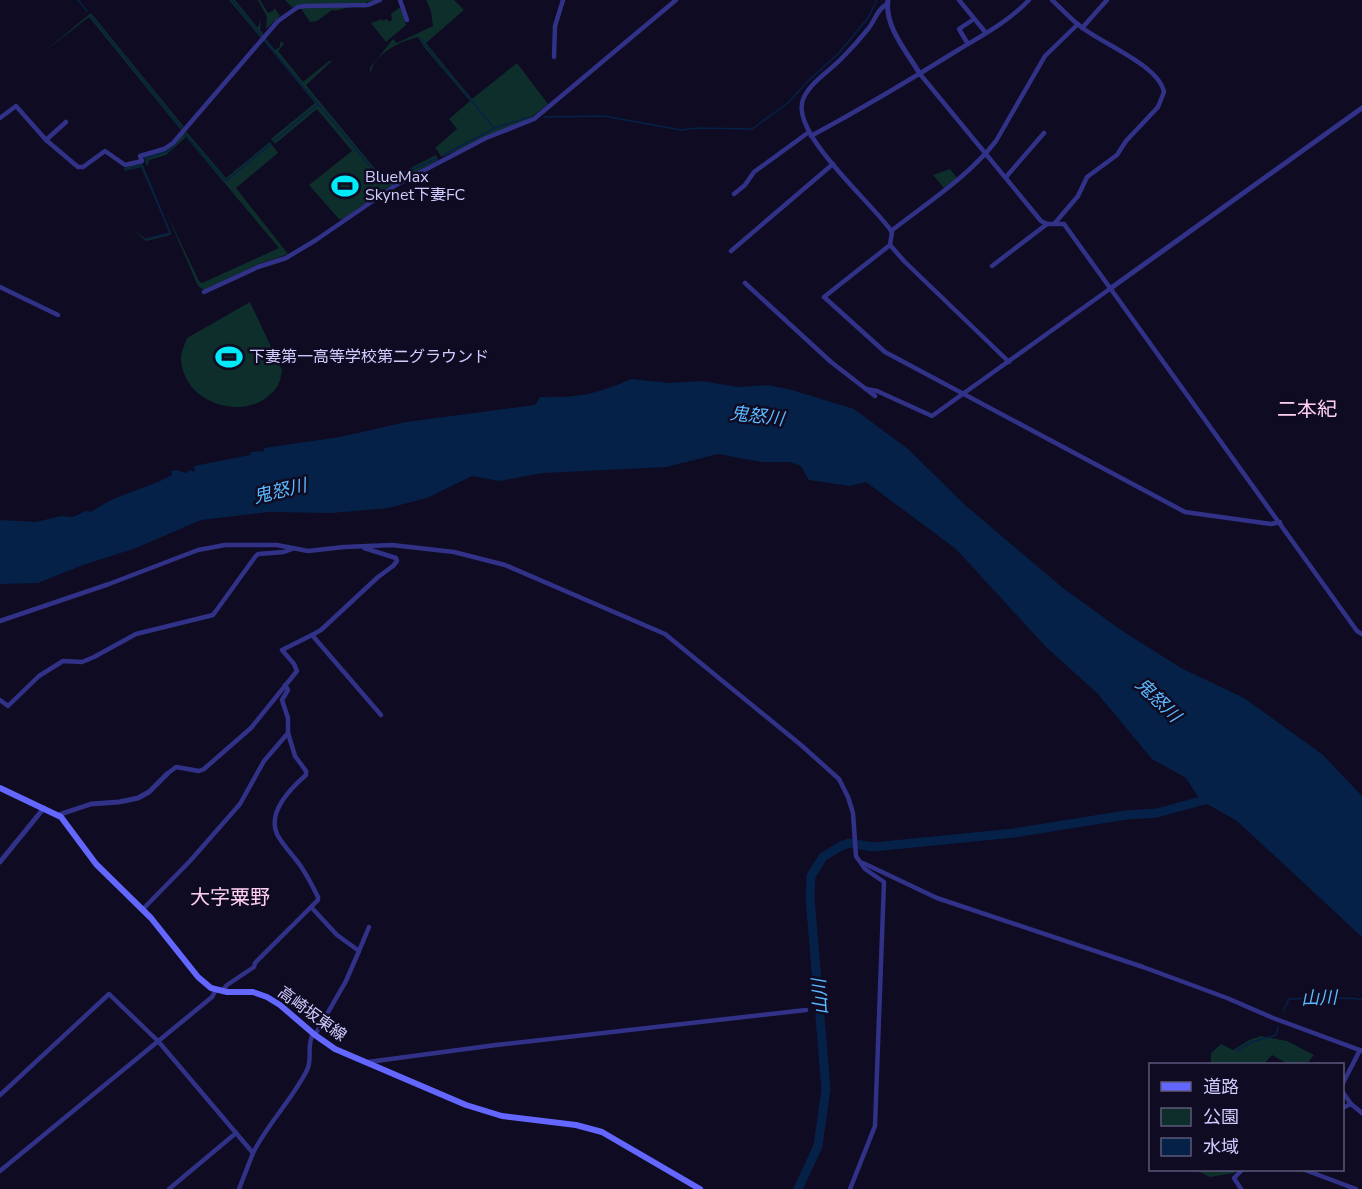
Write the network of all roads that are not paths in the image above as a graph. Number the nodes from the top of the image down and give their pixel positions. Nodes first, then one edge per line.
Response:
1 (380, 0) edge
2 (400, 0) edge
3 (563, 0) edge
4 (676, 0) edge
5 (959, 0) edge
6 (1029, 0) edge
7 (1052, 0) edge
8 (1107, 0) edge
9 (887, 2) edge
10 (974, 19) junction
11 (407, 20) dead end
12 (1080, 26) junction
13 (986, 33) junction
14 (968, 44) junction
15 (554, 57) dead end
16 (920, 74) junction
17 (1362, 108) edge
18 (0, 118) edge
19 (66, 122) dead end
20 (1044, 133) dead end
21 (810, 134) junction
22 (46, 140) junction
23 (986, 153) junction
24 (833, 164) junction
25 (1006, 177) junction
26 (734, 194) dead end
27 (1055, 223) junction
28 (1047, 224) junction
29 (891, 231) junction
30 (890, 245) junction
31 (731, 251) dead end
32 (992, 266) dead end
33 (745, 283) dead end
34 (0, 287) edge
35 (1111, 288) junction
36 (204, 292) dead end
37 (58, 315) dead end
38 (1009, 362) junction
39 (866, 389) junction
40 (965, 393) junction
41 (875, 396) dead end
42 (1280, 522) junction
43 (358, 547) junction
44 (293, 549) junction
45 (0, 621) edge
46 (1362, 634) edge
47 (312, 635) junction
48 (285, 686) junction
49 (0, 700) edge
50 (381, 715) dead end
51 (288, 733) junction
52 (167, 774) joint
53 (0, 788) edge
54 (44, 808) junction
55 (58, 815) junction
56 (0, 862) edge
57 (861, 862) junction
58 (312, 908) junction
59 (142, 909) junction
60 (369, 927) dead end
61 (359, 951) junction
62 (219, 990) junction
63 (806, 1010) dead end
64 (314, 1034) junction
65 (158, 1041) junction
66 (1361, 1051) edge
67 (365, 1063) junction
68 (1344, 1081) edge
69 (1344, 1093) edge
70 (0, 1095) edge
71 (1351, 1104) junction
72 (1344, 1107) edge
73 (1362, 1113) edge
74 (236, 1133) junction
75 (253, 1153) junction
76 (0, 1171) edge
77 (1241, 1171) edge
78 (1308, 1171) edge
79 (169, 1189) edge
80 (238, 1189) edge
81 (700, 1189) edge
82 (850, 1189) edge
83 (1241, 1189) edge
84 (1356, 1189) edge

1 - 22 street
2 - 11 street
3 - 15 street
4 - 36 street
5 - 10 street
6 - 13 street
7 - 12 street
8 - 12 street
9 - 16 street
9 - 21 street
10 - 13 street
10 - 14 street
12 - 23 street
12 - 27 street
13 - 14 street
14 - 16 street
16 - 21 street
16 - 23 street
17 - 35 street
18 - 22 street
19 - 22 street
20 - 25 street
21 - 24 street
21 - 26 street
23 - 25 street
23 - 29 street
24 - 29 street
24 - 31 street
25 - 28 street
27 - 28 street
27 - 35 street
28 - 32 street
29 - 30 street
30 - 38 street
30 - 40 street
33 - 39 street
34 - 37 street
35 - 38 street
35 - 42 street
38 - 40 street
39 - 40 street
39 - 41 street
40 - 42 street
42 - 46 street
43 - 44 street
43 - 47 street
43 - 57 street
44 - 45 street
44 - 49 street
47 - 48 street
47 - 50 street
48 - 51 street
48 - 52 street
51 - 58 street
51 - 59 street
52 - 55 street
53 - 54 main road
54 - 55 main road
54 - 56 street
55 - 59 main road
57 - 66 street
57 - 82 street
58 - 61 street
58 - 62 street
59 - 62 main road
60 - 61 street
61 - 64 street
62 - 64 main road, 高崎坂東線
62 - 65 street
63 - 67 street
64 - 67 main road, 高崎坂東線
64 - 75 street
65 - 70 street
65 - 74 street
65 - 76 street
66 - 68 street
67 - 81 main road, 高崎坂東線
69 - 71 street
71 - 72 street
71 - 73 street
74 - 75 street
74 - 79 street
75 - 80 street
77 - 83 street
78 - 84 street

